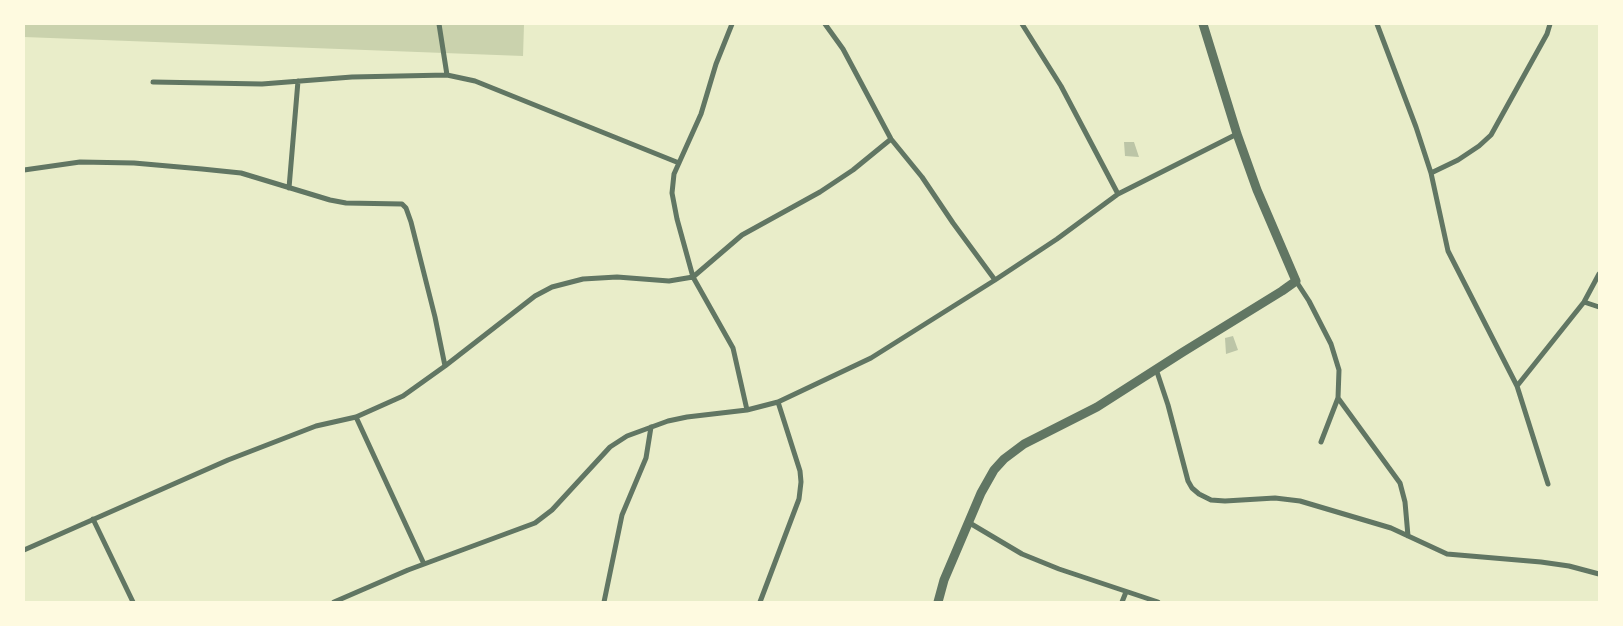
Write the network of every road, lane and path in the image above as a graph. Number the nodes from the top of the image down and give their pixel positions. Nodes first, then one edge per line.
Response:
1 (439, 24) edge
2 (732, 24) edge
3 (825, 24) edge
4 (1022, 24) edge
5 (1203, 24) edge
6 (1377, 24) edge
7 (1550, 24) edge
8 (447, 75) junction
9 (298, 81) junction
10 (153, 82) dead end
11 (1237, 134) junction
12 (891, 139) junction
13 (679, 163) junction
14 (24, 170) edge
15 (1431, 173) junction
16 (290, 188) junction
17 (1118, 194) junction
18 (1599, 274) edge
19 (693, 278) junction
20 (995, 280) junction
21 (1296, 281) junction
22 (1584, 302) junction
23 (1599, 307) edge
24 (444, 366) junction
25 (1156, 370) junction
26 (1517, 386) junction
27 (1338, 398) junction
28 (778, 402) junction
29 (747, 410) junction
30 (356, 417) junction
31 (651, 427) junction
32 (1321, 442) dead end
33 (1548, 484) dead end
34 (93, 518) junction
35 (968, 522) junction
36 (1408, 536) junction
37 (24, 550) edge
38 (424, 564) junction
39 (1599, 574) edge
40 (1126, 592) junction
41 (133, 602) edge
42 (334, 602) edge
43 (604, 602) edge
44 (760, 602) edge
45 (938, 602) edge
46 (1122, 602) edge
47 (1158, 602) edge

1 - 8 street
2 - 13 street
3 - 12 street
4 - 17 street
5 - 11 street
6 - 15 street
7 - 15 street
8 - 9 street
8 - 13 street
9 - 10 street
9 - 16 street
11 - 17 street
11 - 21 street
12 - 19 street
12 - 20 street
13 - 19 street
14 - 16 street
15 - 26 street
16 - 24 street
17 - 20 street
18 - 22 street
19 - 24 street
19 - 29 street
20 - 28 street
21 - 25 street
21 - 27 street
22 - 23 street
22 - 26 street
24 - 30 street
25 - 35 street
25 - 36 street
26 - 33 street
27 - 32 street
27 - 36 street
28 - 29 street
28 - 44 street
29 - 31 street
30 - 34 street
30 - 38 street
31 - 38 street
31 - 43 street
34 - 37 street
34 - 41 street
35 - 40 street
35 - 45 street
36 - 39 street
38 - 42 street
40 - 46 street
40 - 47 street

